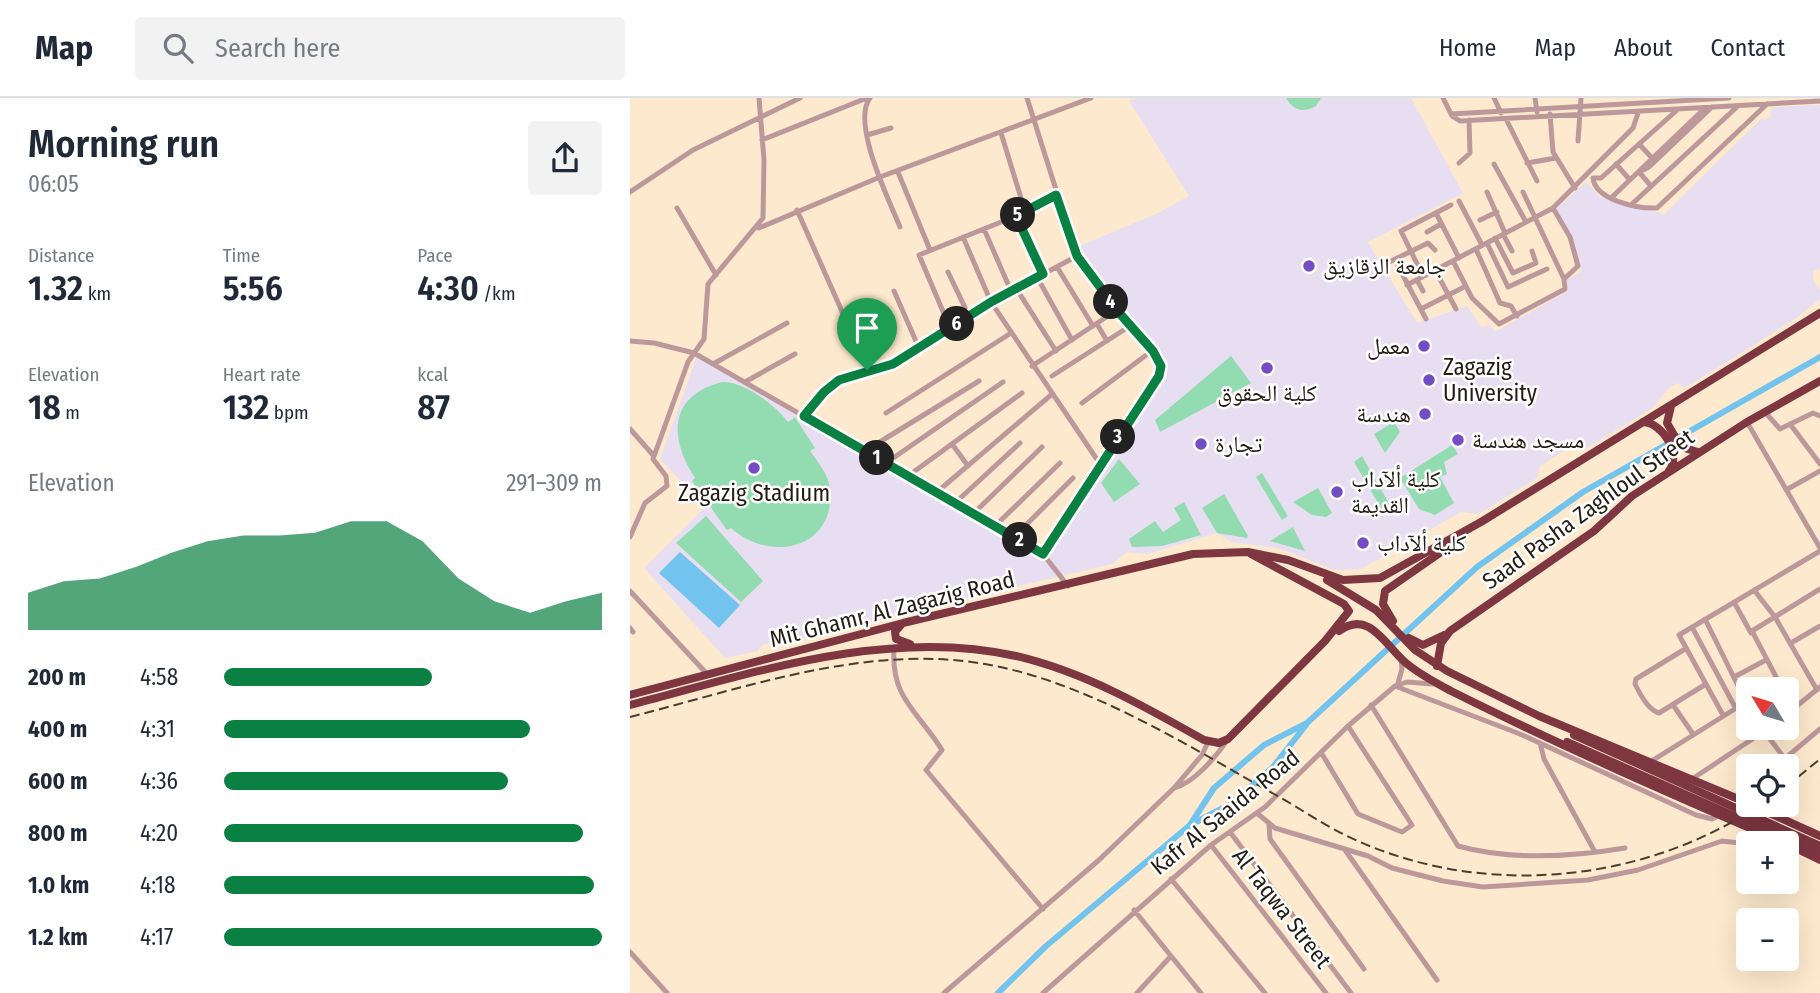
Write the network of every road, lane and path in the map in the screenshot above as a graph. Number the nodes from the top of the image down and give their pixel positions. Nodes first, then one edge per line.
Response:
1 (759, 98) edge
2 (800, 98) edge
3 (869, 98) edge
4 (1037, 98) edge
5 (1091, 98) edge
6 (1443, 98) edge
7 (1494, 98) edge
8 (1536, 98) edge
9 (1581, 98) edge
10 (1729, 98) edge
11 (1027, 100) edge
12 (1758, 101) edge
13 (1685, 102) junction
14 (1820, 102) edge
15 (1767, 104) junction
16 (1738, 106) junction
17 (1708, 108) junction
18 (1579, 110) junction
19 (1676, 110) junction
20 (1686, 110) junction
21 (1501, 112) junction
22 (1468, 113) junction
23 (1638, 113) junction
24 (1451, 114) junction
25 (1537, 114) junction
26 (1550, 114) junction
27 (760, 115) junction
28 (1505, 119) junction
29 (1034, 121) junction
30 (1469, 121) junction
31 (891, 128) dead end
32 (1001, 133) junction
33 (867, 135) junction
34 (762, 140) junction
35 (1578, 141) dead end
36 (1639, 144) junction
37 (1611, 151) junction
38 (1556, 158) junction
39 (1651, 158) junction
40 (1460, 163) dead end
41 (1527, 163) junction
42 (1618, 163) junction
43 (1494, 164) dead end
44 (898, 172) junction
45 (1639, 172) junction
46 (1591, 175) junction
47 (880, 177) junction
48 (1630, 180) junction
49 (1537, 181) dead end
50 (1651, 186) junction
51 (1575, 188) junction
52 (630, 192) edge
53 (1487, 192) dead end
54 (1523, 192) dead end
55 (1056, 195) junction
56 (1611, 198) junction
57 (1460, 201) dead end
58 (1632, 204) junction
59 (1451, 205) dead end
60 (677, 208) dead end
61 (1553, 208) junction
62 (797, 211) junction
63 (1025, 211) junction
64 (1497, 212) junction
65 (1436, 213) junction
66 (1016, 216) junction
67 (1536, 217) junction
68 (1480, 220) dead end
69 (1526, 222) junction
70 (1441, 224) junction
71 (1454, 226) dead end
72 (900, 227) dead end
73 (756, 229) junction
74 (984, 229) junction
75 (1445, 231) junction
76 (1427, 232) dead end
77 (1504, 234) junction
78 (963, 237) junction
79 (1495, 238) junction
80 (1485, 244) junction
81 (1476, 249) junction
82 (930, 250) junction
83 (1435, 250) dead end
84 (1411, 251) junction
85 (1512, 251) dead end
86 (1532, 251) dead end
87 (1077, 256) junction
88 (1456, 259) junction
89 (1385, 264) dead end
90 (1398, 266) dead end
91 (1057, 267) junction
92 (1435, 270) junction
93 (1547, 270) dead end
94 (948, 272) dead end
95 (716, 275) junction
96 (1040, 276) junction
97 (1423, 276) junction
98 (1564, 279) junction
99 (1417, 280) junction
100 (1408, 285) junction
101 (1466, 286) junction
102 (1014, 290) junction
103 (894, 291) dead end
104 (1423, 291) dead end
105 (1448, 295) junction
106 (991, 302) junction
107 (1421, 309) junction
108 (1456, 309) dead end
109 (1117, 310) junction
110 (1820, 313) edge
111 (969, 316) junction
112 (1517, 316) junction
113 (1426, 319) dead end
114 (786, 323) dead end
115 (1095, 325) junction
116 (1130, 326) junction
117 (950, 328) junction
118 (1011, 333) junction
119 (1072, 340) junction
120 (630, 341) edge
121 (1107, 341) junction
122 (919, 348) junction
123 (1056, 351) junction
124 (1153, 351) junction
125 (694, 353) junction
126 (795, 354) dead end
127 (713, 363) junction
128 (1032, 366) junction
129 (867, 370) junction
130 (1052, 376) dead end
131 (979, 381) dead end
132 (1820, 381) edge
133 (745, 382) junction
134 (1003, 382) dead end
135 (1022, 393) dead end
136 (1051, 395) junction
137 (1082, 403) dead end
138 (1673, 403) junction
139 (1765, 412) junction
140 (886, 413) dead end
141 (804, 416) junction
142 (1820, 416) edge
143 (1643, 422) junction
144 (1746, 422) junction
145 (1790, 424) junction
146 (1663, 425) junction
147 (630, 429) edge
148 (1020, 443) dead end
149 (951, 444) junction
150 (1042, 447) dead end
151 (1677, 449) junction
152 (865, 451) junction
153 (1700, 452) junction
154 (654, 456) junction
155 (886, 463) junction
156 (1060, 463) dead end
157 (1100, 464) junction
158 (1820, 464) edge
159 (968, 466) junction
160 (1667, 473) junction
161 (1819, 473) edge
162 (908, 476) junction
163 (1073, 478) dead end
164 (1786, 490) junction
165 (937, 492) junction
166 (955, 503) junction
167 (974, 513) junction
168 (995, 526) junction
169 (1465, 531) junction
170 (630, 536) edge
171 (1014, 537) junction
172 (1820, 550) edge
173 (1248, 552) junction
174 (1043, 554) junction
175 (1310, 568) junction
176 (1068, 586) junction
177 (1820, 589) edge
178 (1755, 590) junction
179 (630, 591) edge
180 (1734, 602) junction
181 (1775, 617) junction
182 (1705, 619) junction
183 (1390, 621) junction
184 (903, 623) junction
185 (1820, 626) edge
186 (1692, 627) junction
187 (1450, 631) junction
188 (1752, 633) junction
189 (857, 636) junction
190 (1325, 641) junction
191 (1791, 643) junction
192 (1413, 644) junction
193 (926, 646) junction
194 (894, 649) junction
195 (1685, 649) junction
196 (866, 652) junction
197 (1400, 657) junction
198 (1766, 660) junction
199 (1437, 666) junction
200 (708, 675) junction
201 (1734, 677) junction
202 (1776, 677) edge
203 (1736, 681) edge
204 (1397, 684) junction
205 (1706, 684) junction
206 (1440, 685) junction
207 (1819, 688) edge
208 (630, 695) edge
209 (1799, 704) edge
210 (630, 705) edge
211 (1371, 705) junction
212 (1672, 705) junction
213 (1735, 708) joint
214 (1723, 715) junction
215 (1539, 716) junction
216 (1348, 726) junction
217 (1820, 729) edge
218 (1693, 734) junction
219 (1571, 738) junction
220 (1228, 739) junction
221 (1539, 739) junction
222 (1749, 740) edge
223 (1208, 742) junction
224 (1322, 754) junction
225 (1791, 754) edge
226 (1650, 762) junction
227 (1692, 779) junction
228 (1174, 788) junction
229 (1736, 798) edge
230 (1736, 801) edge
231 (1258, 814) junction
232 (1719, 816) junction
233 (1778, 817) edge
234 (1269, 824) junction
235 (1756, 831) edge
236 (1230, 832) junction
237 (1820, 836) edge
238 (1736, 843) edge
239 (1210, 845) junction
240 (1820, 846) edge
241 (1625, 848) dead end
242 (1345, 850) junction
243 (1799, 850) edge
244 (1595, 852) junction
245 (1820, 854) edge
246 (1820, 860) edge
247 (1171, 879) junction
248 (1043, 909) junction
249 (1134, 910) junction
250 (630, 952) edge
251 (1171, 957) junction
252 (1364, 969) dead end
253 (1437, 980) dead end
254 (667, 993) edge
255 (944, 993) edge
256 (1042, 993) edge
257 (1137, 993) edge
258 (1201, 993) edge
259 (1265, 993) edge
260 (1325, 993) edge
261 (1351, 993) edge

1 - 27 street
2 - 27 street
3 - 33 street
3 - 34 street
4 - 11 street
5 - 29 street
6 - 24 street
7 - 21 street
8 - 25 street
9 - 18 street
10 - 13 street
11 - 29 street
12 - 15 street
12 - 16 street
13 - 18 street
13 - 20 street
14 - 15 street
15 - 58 street
16 - 17 street
16 - 50 street
17 - 20 street
17 - 39 street
17 - 45 street
18 - 23 street
18 - 26 street
18 - 35 street
19 - 20 street
19 - 23 street
19 - 36 street
21 - 22 street
21 - 25 street
21 - 28 street
22 - 24 street
22 - 30 street
23 - 37 street
24 - 30 street
25 - 26 street
25 - 28 street
26 - 38 street
27 - 34 street
27 - 52 street
28 - 30 street
28 - 41 street
29 - 32 street
29 - 55 street
30 - 40 street
31 - 33 street
32 - 44 street
32 - 63 street
33 - 47 street
34 - 73 street
36 - 39 street
36 - 42 street
37 - 42 street
37 - 46 street
38 - 41 street
38 - 51 street
39 - 45 street
41 - 49 street
42 - 46 street
42 - 48 street
43 - 69 street
44 - 47 street
44 - 82 street
45 - 48 street
45 - 50 street
46 - 51 street
46 - 56 street
47 - 62 street
47 - 72 street
48 - 56 street
50 - 58 street
51 - 61 street
53 - 64 street
54 - 67 street
55 - 63 street
55 - 87 street
56 - 58 street
57 - 80 street
59 - 65 street
60 - 95 street
61 - 67 street
61 - 98 street
62 - 73 street
62 - 129 street
63 - 66 street
64 - 68 street
64 - 77 street
65 - 70 street
65 - 84 street
66 - 74 street
66 - 96 street
67 - 69 street
67 - 98 street
69 - 77 street
70 - 75 street
70 - 76 street
71 - 75 street
73 - 95 street
74 - 78 street
74 - 102 street
75 - 88 street
77 - 79 street
77 - 85 street
78 - 82 street
78 - 106 street
79 - 80 street
79 - 86 street
80 - 81 street
80 - 93 street
81 - 88 street
81 - 112 street
82 - 117 street
83 - 84 street
84 - 89 street
84 - 97 street
87 - 91 street
87 - 109 street
88 - 92 street
88 - 101 street
90 - 100 street
91 - 96 street
91 - 115 street
92 - 97 street
92 - 105 street
94 - 111 street
95 - 125 street
96 - 102 street
96 - 119 street
97 - 99 street
98 - 112 street
99 - 100 street
99 - 104 street
100 - 107 street
101 - 105 street
101 - 112 street
102 - 106 street
102 - 123 street
103 - 122 street
105 - 107 street
105 - 108 street
106 - 111 street
106 - 118 street
107 - 113 street
109 - 115 street
109 - 116 street
110 - 138 highway
111 - 117 street
114 - 127 street
115 - 119 street
115 - 121 street
116 - 121 street
116 - 124 street
117 - 122 street
118 - 128 street
118 - 140 street
119 - 123 street
120 - 125 street
121 - 130 street
122 - 129 street
123 - 128 street
124 - 137 street
124 - 157 street
125 - 127 street
125 - 154 street
126 - 133 street
127 - 133 street
128 - 136 street
129 - 141 street
131 - 152 street
132 - 139 highway, Saad Pasha Zaghloul Street
133 - 141 street
134 - 155 street
135 - 149 street
136 - 157 street
136 - 159 street
138 - 143 highway
138 - 146 highway
139 - 144 highway, Saad Pasha Zaghloul Street
139 - 145 street
141 - 152 street
142 - 145 street
143 - 146 highway
143 - 169 highway
144 - 153 highway, Saad Pasha Zaghloul Street
144 - 164 street
145 - 158 street
146 - 151 highway
147 - 154 street
148 - 166 street
149 - 159 street
149 - 162 street
150 - 167 street
151 - 153 highway
151 - 160 highway
152 - 155 street
153 - 160 highway, Saad Pasha Zaghloul Street
154 - 170 street
155 - 162 street
156 - 168 street
157 - 174 street
159 - 165 street
160 - 187 highway, Saad Pasha Zaghloul Street
161 - 164 street
162 - 165 street
163 - 171 street
164 - 172 street
165 - 166 street
166 - 167 street
167 - 168 street
168 - 171 street
169 - 175 highway
169 - 183 highway
171 - 174 street
172 - 178 street
173 - 175 highway, Mit Ghamr, Al Zagazig Road
173 - 176 highway, Mit Ghamr, Al Zagazig Road
173 - 190 highway
174 - 176 street
175 - 183 highway
176 - 184 highway, Mit Ghamr, Al Zagazig Road
177 - 181 street
178 - 180 street
178 - 181 street
179 - 200 street
180 - 182 street
180 - 188 street
181 - 188 street
181 - 191 street
182 - 186 street
182 - 201 street
183 - 192 highway
184 - 189 highway, Mit Ghamr, Al Zagazig Road
184 - 193 highway
185 - 191 street
186 - 195 street
186 - 213 street
187 - 192 highway, Saad Pasha Zaghloul Street
187 - 199 highway
188 - 198 street
189 - 196 highway
189 - 200 highway, Mit Ghamr, Al Zagazig Road
190 - 197 highway
190 - 220 highway
191 - 207 street
192 - 199 highway
193 - 194 highway, Mit Ghamr, Al Zagazig Road
193 - 223 highway, Mit Ghamr, Al Zagazig Road
194 - 196 highway, Mit Ghamr, Al Zagazig Road
194 - 248 street
195 - 205 street
195 - 212 street
196 - 210 highway, Mit Ghamr, Al Zagazig Road
197 - 204 street
197 - 206 highway
198 - 201 street
198 - 202 street
199 - 215 highway
200 - 208 highway, Mit Ghamr, Al Zagazig Road
201 - 203 street
204 - 206 street
204 - 211 street, Kafr Al Saaida Road
204 - 221 street
205 - 212 street
205 - 214 street
206 - 221 highway
207 - 209 street
211 - 216 street, Kafr Al Saaida Road
211 - 244 street
212 - 218 street
213 - 214 street
214 - 218 street
215 - 219 highway
215 - 226 highway
216 - 224 street, Kafr Al Saaida Road
216 - 224 street
217 - 225 street
218 - 226 street
219 - 221 highway
219 - 240 highway, bridge
219 - 245 highway, bridge
220 - 223 highway
220 - 228 street
221 - 232 highway
221 - 244 street
222 - 227 street
223 - 228 street
224 - 231 street, Kafr Al Saaida Road
226 - 227 highway
227 - 229 highway
228 - 248 street
230 - 232 street
231 - 234 street
231 - 236 street, Kafr Al Saaida Road
232 - 235 highway
233 - 237 highway
234 - 242 street
234 - 252 street
236 - 239 street, Kafr Al Saaida Road
236 - 261 street
238 - 242 street
239 - 247 street, Kafr Al Saaida Road
239 - 260 street, Al Taqwa Street
241 - 244 street
242 - 253 street
243 - 246 highway
247 - 249 street, Kafr Al Saaida Road
247 - 259 street
248 - 255 street
249 - 251 street
249 - 256 street, Kafr Al Saaida Road
250 - 254 street
251 - 257 street
251 - 258 street

